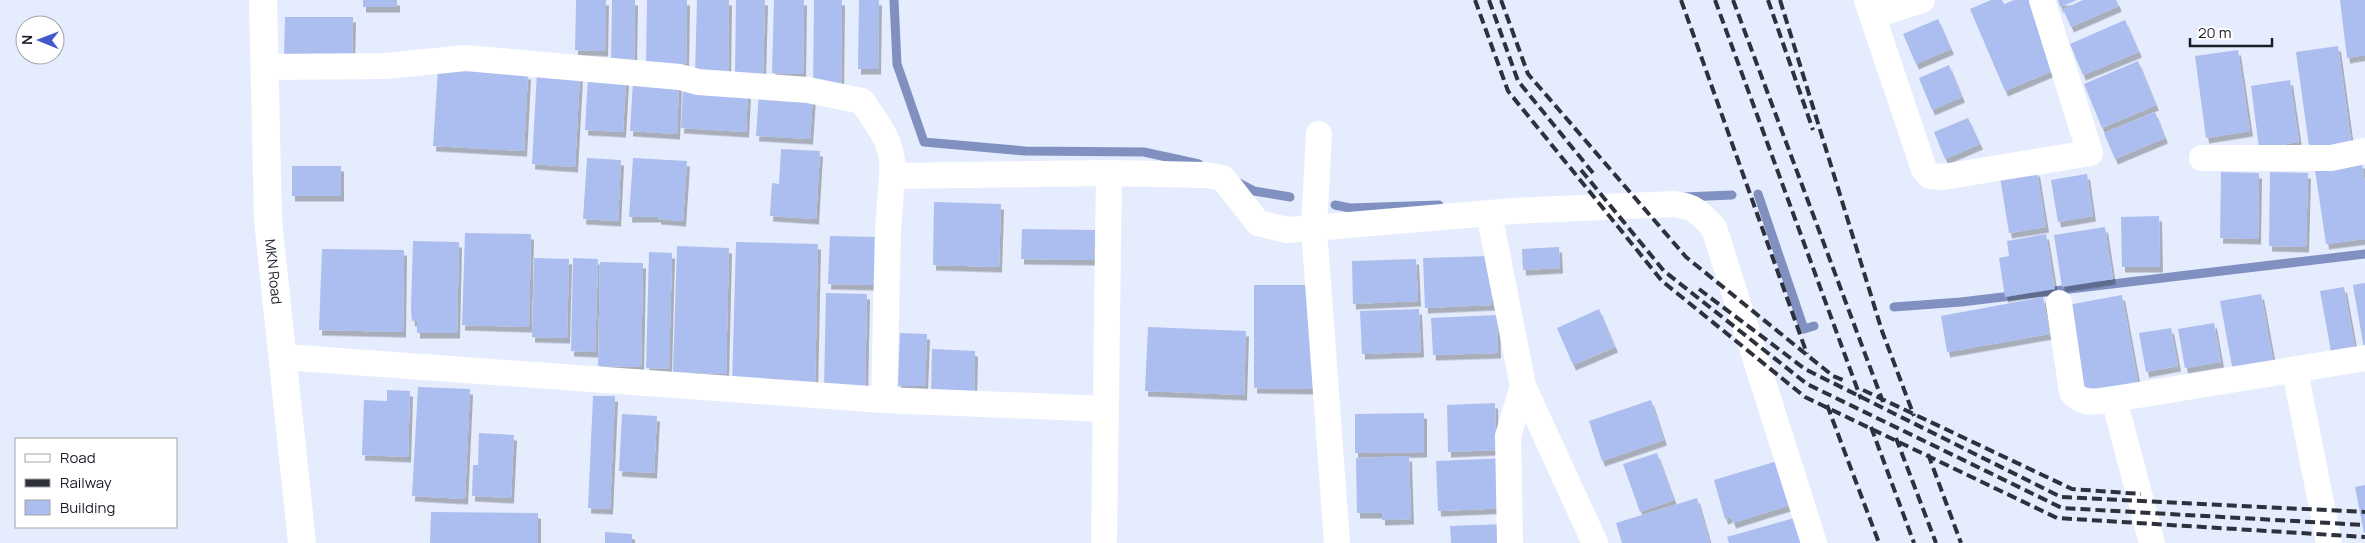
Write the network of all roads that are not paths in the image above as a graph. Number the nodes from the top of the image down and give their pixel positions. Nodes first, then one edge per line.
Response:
1 (263, 0) edge
2 (1922, 0) edge
3 (2042, 0) edge
4 (1870, 8) edge
5 (264, 67) junction
6 (1320, 134) dead end
7 (2365, 151) edge
8 (2202, 158) dead end
9 (1109, 173) junction
10 (892, 176) junction
11 (1489, 213) junction
12 (1314, 228) junction
13 (2059, 303) dead end
14 (284, 357) junction
15 (2365, 358) edge
16 (2295, 371) junction
17 (1523, 386) junction
18 (2114, 399) junction
19 (884, 400) junction
20 (1106, 410) junction
21 (302, 543) edge
22 (1104, 543) edge
23 (1336, 543) edge
24 (1510, 543) edge
25 (1595, 543) edge
26 (1814, 543) edge
27 (2152, 543) edge
28 (2329, 543) edge

1 - 5 street, MKN Road
2 - 4 street
3 - 4 street
5 - 10 street
5 - 14 street, MKN Road
6 - 12 street
7 - 8 street
9 - 10 street
9 - 12 street
9 - 20 street
10 - 19 street
11 - 12 street
11 - 17 street
11 - 26 street
12 - 23 street
13 - 18 street
14 - 19 street
14 - 21 street, MKN Road
15 - 16 street
16 - 18 street
16 - 28 street
17 - 24 street
17 - 25 street
18 - 27 street
19 - 20 street
20 - 22 street

